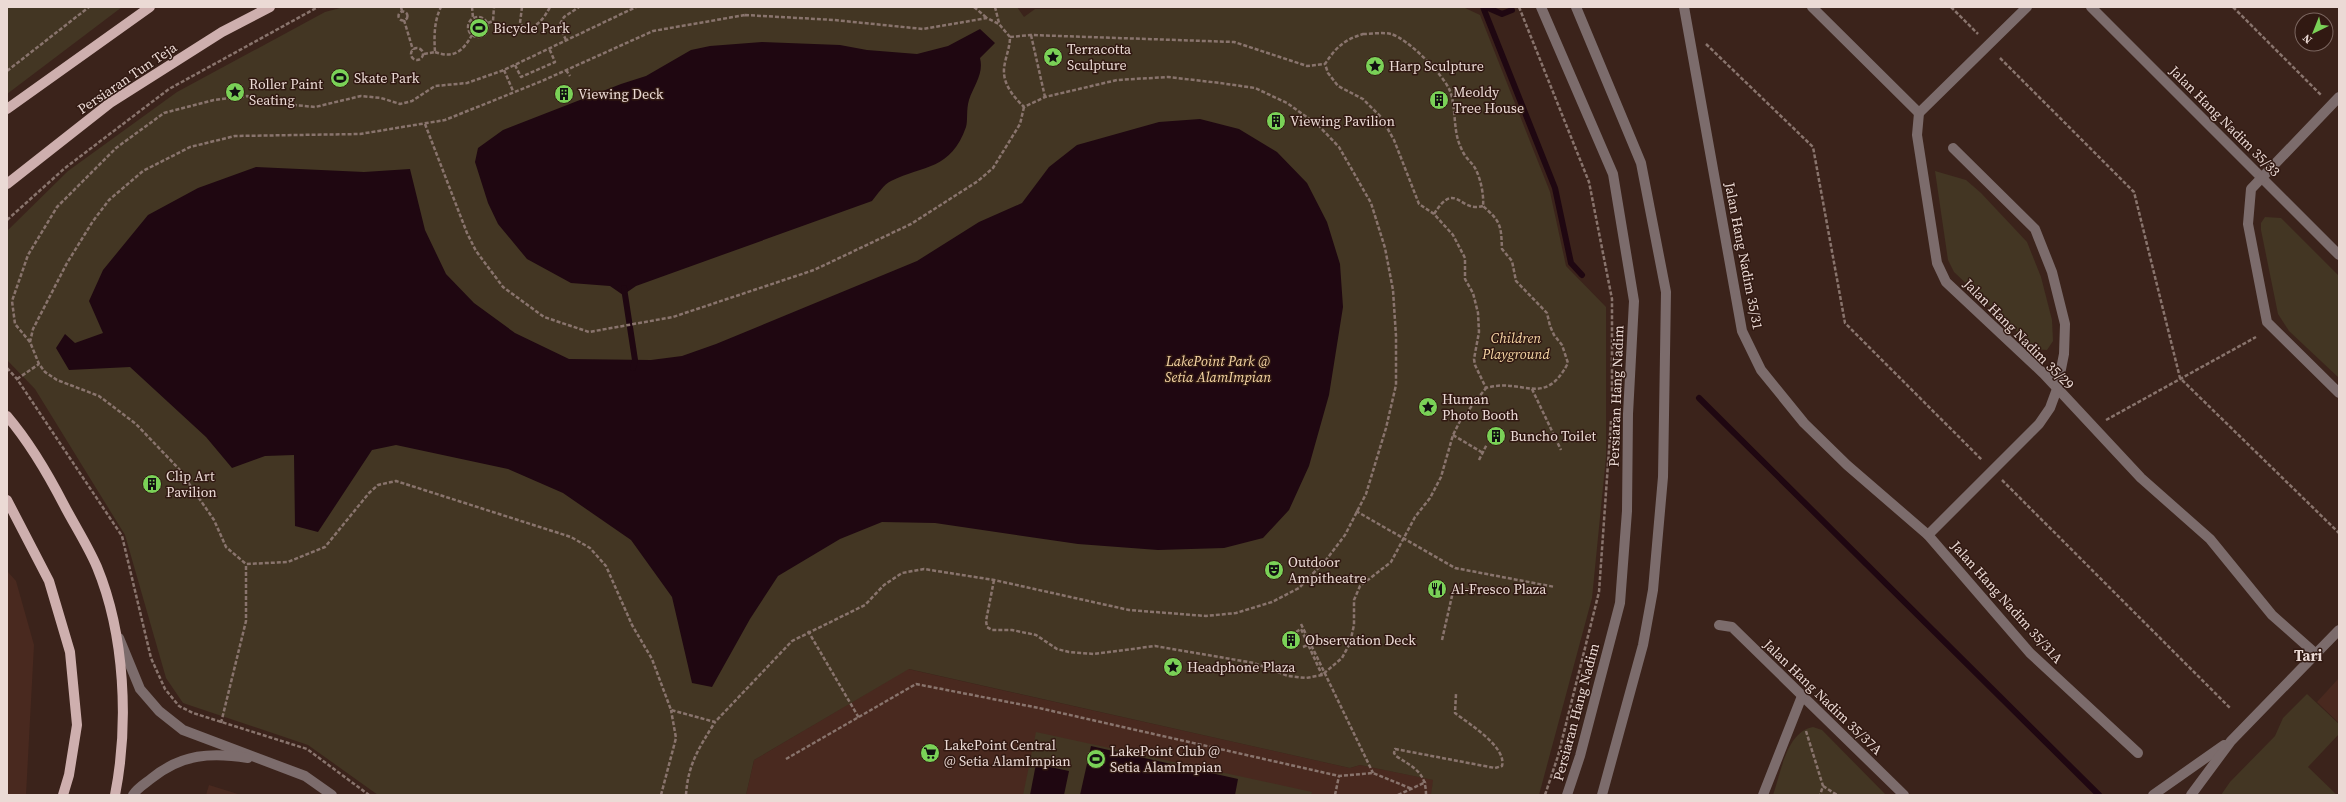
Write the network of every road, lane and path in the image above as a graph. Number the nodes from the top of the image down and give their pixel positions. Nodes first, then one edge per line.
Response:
1 (89, 7) edge
2 (150, 7) edge
3 (270, 7) edge
4 (318, 7) edge
5 (401, 7) edge
6 (441, 7) edge
7 (472, 7) edge
8 (494, 7) edge
9 (522, 7) edge
10 (550, 7) edge
11 (579, 7) edge
12 (636, 7) edge
13 (974, 7) edge
14 (995, 7) edge
15 (1519, 7) edge
16 (1541, 7) edge
17 (1576, 7) edge
18 (1684, 7) edge
19 (1812, 7) edge
20 (1951, 7) edge
21 (2027, 7) edge
22 (2091, 7) edge
23 (2233, 7) edge
24 (402, 12) junction
25 (473, 18) junction
26 (987, 18) junction
27 (404, 20) junction
28 (488, 23) junction
29 (999, 24) junction
30 (1031, 34) junction
31 (1978, 34) dead end
32 (472, 35) junction
33 (1010, 37) junction
34 (566, 40) junction
35 (1701, 40) dead end
36 (549, 48) junction
37 (413, 50) junction
38 (435, 52) junction
39 (424, 54) junction
40 (2000, 58) dead end
41 (1326, 64) junction
42 (515, 65) junction
43 (504, 70) junction
44 (566, 70) junction
45 (7, 71) edge
46 (570, 76) dead end
47 (513, 92) junction
48 (1045, 97) junction
49 (2339, 97) edge
50 (2331, 105) junction
51 (1024, 107) junction
52 (7, 109) edge
53 (1919, 113) junction
54 (425, 124) junction
55 (1953, 148) dead end
56 (2262, 178) junction
57 (7, 184) edge
58 (1483, 206) junction
59 (1434, 214) junction
60 (7, 220) edge
61 (2339, 255) edge
62 (2256, 337) dead end
63 (30, 342) junction
64 (39, 364) junction
65 (7, 368) edge
66 (2180, 378) junction
67 (17, 379) junction
68 (1486, 388) junction
69 (1532, 389) junction
70 (2057, 389) junction
71 (2339, 393) edge
72 (1612, 406) dead end
73 (1612, 414) dead end
74 (7, 416) edge
75 (2103, 421) dead end
76 (1453, 435) junction
77 (1487, 444) dead end
78 (1561, 450) dead end
79 (1483, 453) junction
80 (1479, 460) dead end
81 (1984, 462) dead end
82 (2001, 479) dead end
83 (7, 500) edge
84 (1356, 512) junction
85 (2339, 533) edge
86 (1928, 535) junction
87 (1403, 538) junction
88 (246, 564) junction
89 (994, 580) junction
90 (1555, 587) dead end
91 (1478, 591) dead end
92 (1301, 624) dead end
93 (1719, 625) dead end
94 (115, 626) junction
95 (2339, 630) edge
96 (808, 631) junction
97 (1296, 632) dead end
98 (1442, 640) dead end
99 (1310, 644) junction
100 (1303, 647) dead end
101 (2316, 654) junction
102 (1322, 675) junction
103 (1456, 694) dead end
104 (1802, 696) junction
105 (2231, 709) dead end
106 (671, 710) junction
107 (859, 718) junction
108 (221, 722) junction
109 (715, 722) junction
110 (1806, 731) dead end
111 (2231, 740) junction
112 (2138, 753) dead end
113 (786, 759) dead end
114 (272, 762) junction
115 (1373, 773) junction
116 (1339, 776) junction
117 (1426, 782) junction
118 (1823, 786) junction
119 (1412, 789) junction
120 (63, 795) edge
121 (115, 795) edge
122 (134, 795) edge
123 (332, 795) edge
124 (369, 795) edge
125 (661, 795) edge
126 (686, 795) edge
127 (1335, 795) edge
128 (1398, 795) edge
129 (1426, 795) edge
130 (1545, 795) edge
131 (1567, 795) edge
132 (1602, 795) edge
133 (1763, 795) edge
134 (1820, 795) edge
135 (1837, 795) edge
136 (1904, 795) edge
137 (2152, 795) edge
138 (2191, 795) edge

1 - 45 path
2 - 52 main road
3 - 57 main road, Persiaran Tun Teja
4 - 60 path
5 - 24 path
6 - 38 path
7 - 25 path
8 - 28 path
9 - 10 path
11 - 34 path
12 - 34 path
13 - 26 path
14 - 29 path
15 - 72 path
16 - 131 street, Persiaran Hang Nadim
17 - 132 street
18 - 86 street, Jalan Hang Nadim 35/31
19 - 53 street
20 - 31 path
21 - 53 street
22 - 56 street, Jalan Hang Nadim 35/33
23 - 50 path
24 - 27 path
24 - 27 path
25 - 28 path
25 - 32 path
26 - 29 path
26 - 44 path
27 - 37 path
28 - 32 path
29 - 33 path
30 - 33 path
30 - 41 path
30 - 48 path
32 - 38 path
33 - 51 path
34 - 36 path
35 - 81 path
36 - 42 path
36 - 42 path
37 - 39 path
37 - 39 path
38 - 39 path
40 - 66 path
41 - 58 path
41 - 59 path
42 - 43 path
43 - 47 path
43 - 63 path
44 - 46 path
44 - 47 path
47 - 54 path
48 - 51 path
48 - 84 path
49 - 50 street
50 - 56 street
51 - 54 path
53 - 70 street, Jalan Hang Nadim 35/29
54 - 63 path
55 - 70 street
56 - 61 street, Jalan Hang Nadim 35/33
56 - 71 street
58 - 59 path
58 - 69 path
59 - 68 path
62 - 66 path
63 - 64 path
64 - 67 path
64 - 88 path
65 - 67 path
66 - 75 path
66 - 85 path
67 - 108 path
68 - 69 path
68 - 76 path
69 - 78 path
70 - 86 street
70 - 101 street, Jalan Hang Nadim 35/29
73 - 130 path
74 - 94 main road
76 - 79 path
76 - 87 path
77 - 79 path
79 - 80 path
82 - 105 path
83 - 120 main road
84 - 87 path
84 - 89 path
86 - 112 street, Jalan Hang Nadim 35/31A
87 - 90 path
87 - 102 path
88 - 106 path
88 - 108 path
89 - 96 path
89 - 102 path
91 - 98 path
92 - 99 path, bridge
93 - 104 street, Jalan Hang Nadim 35/37A
94 - 114 street
94 - 121 main road
95 - 101 street
96 - 107 path
96 - 109 path
97 - 102 path
99 - 100 path, bridge
99 - 115 path, bridge
101 - 111 street
103 - 117 path
104 - 133 street
104 - 136 street, Jalan Hang Nadim 35/37A
106 - 109 path
106 - 125 path
107 - 113 path
107 - 116 path
108 - 124 path
109 - 126 path
110 - 118 path
111 - 137 street
111 - 138 street
114 - 122 street
114 - 123 street
115 - 116 path
115 - 119 path
116 - 127 path
117 - 119 path
117 - 129 path
118 - 134 path
118 - 135 path
119 - 128 path

